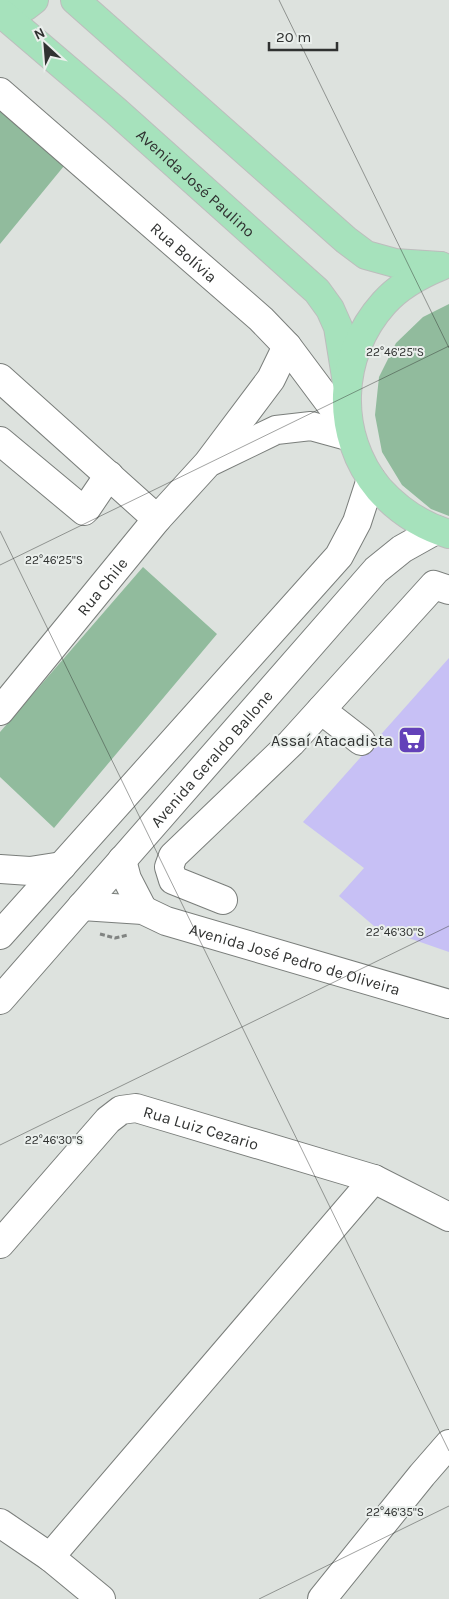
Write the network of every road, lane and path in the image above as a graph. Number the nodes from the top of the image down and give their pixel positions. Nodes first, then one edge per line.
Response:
1 (8, 0) edge
2 (34, 0) edge
3 (75, 0) edge
4 (0, 12) edge
5 (0, 92) edge
6 (445, 264) edge
7 (286, 346) junction
8 (0, 378) edge
9 (347, 383) junction
10 (350, 433) junction
11 (0, 441) edge
12 (208, 463) junction
13 (109, 476) junction
14 (371, 479) junction
15 (157, 519) junction
16 (442, 532) edge
17 (449, 590) edge
18 (320, 710) junction
19 (0, 712) edge
20 (361, 741) dead end
21 (122, 860) junction
22 (62, 866) junction
23 (0, 869) edge
24 (223, 900) dead end
25 (82, 906) junction
26 (143, 910) junction
27 (0, 935) edge
28 (0, 1000) edge
29 (449, 1004) edge
30 (374, 1179) junction
31 (449, 1217) edge
32 (0, 1244) edge
33 (449, 1444) edge
34 (0, 1524) edge
35 (50, 1557) junction
36 (102, 1599) edge
37 (322, 1599) edge

1 - 2 main road
3 - 6 main road
4 - 9 main road, Avenida José Paulino
5 - 7 street, Rua Bolívia
6 - 9 main road
7 - 10 street, Rua Bolívia
7 - 12 street, Rua Chile
8 - 13 street
9 - 10 main road
10 - 12 street, Rua Chile
10 - 14 main road
11 - 13 street
12 - 15 street, Rua Chile
13 - 15 street
14 - 16 main road
14 - 22 street
15 - 19 street, Rua Chile
16 - 21 street, Avenida Geraldo Ballone
17 - 18 street
18 - 20 street
18 - 24 street
21 - 25 street, Avenida Geraldo Ballone
21 - 26 street
22 - 23 street
22 - 27 street
25 - 26 street, Avenida José Pedro de Oliveira
25 - 28 street, Avenida Geraldo Ballone
26 - 29 street, Avenida José Pedro de Oliveira
30 - 31 street, Rua Luiz Cezario
30 - 32 street, Rua Luiz Cezario
30 - 35 street
33 - 37 street
34 - 35 street
35 - 36 street

